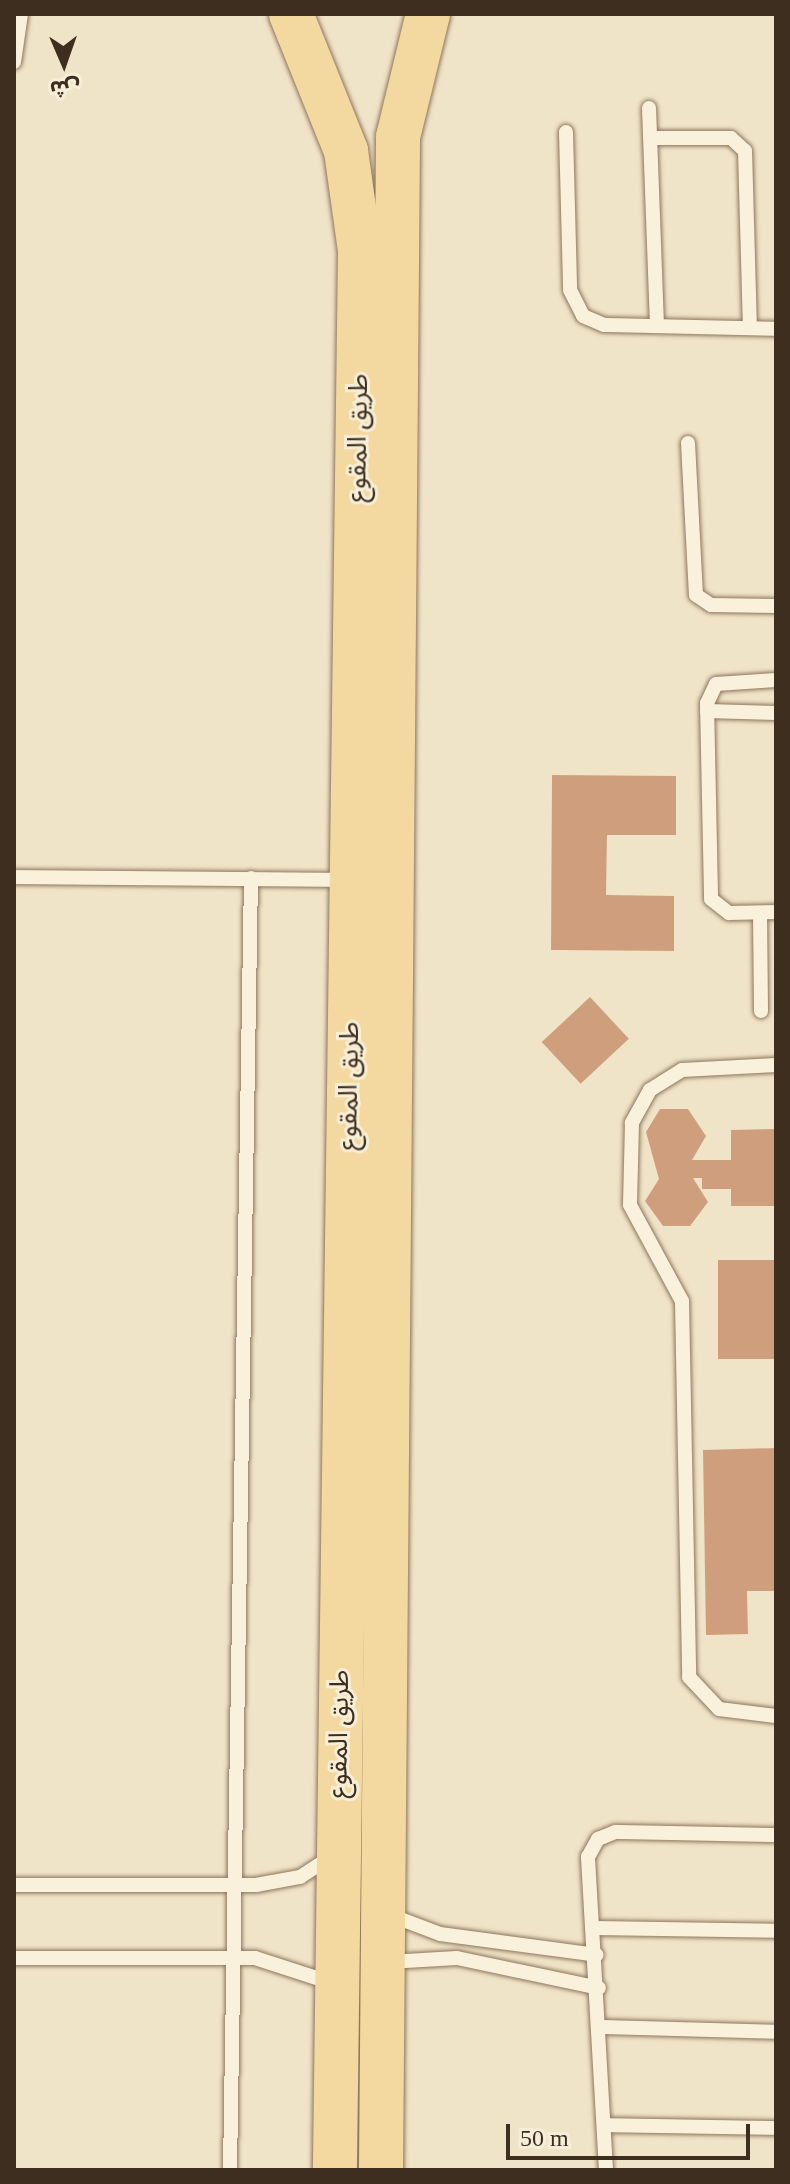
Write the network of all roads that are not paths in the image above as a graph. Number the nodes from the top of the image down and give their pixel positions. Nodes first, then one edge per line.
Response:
1 (21, 14) edge
2 (291, 14) edge
3 (428, 14) edge
4 (14, 62) edge
5 (649, 108) dead end
6 (566, 132) dead end
7 (651, 138) junction
8 (657, 326) junction
9 (750, 328) junction
10 (776, 329) edge
11 (688, 443) dead end
12 (776, 606) edge
13 (776, 680) edge
14 (707, 711) junction
15 (776, 713) edge
16 (14, 877) edge
17 (251, 878) junction
18 (352, 880) junction
19 (776, 912) edge
20 (760, 913) junction
21 (761, 1011) dead end
22 (776, 1065) edge
23 (776, 1716) edge
24 (776, 1835) edge
25 (338, 1852) junction
26 (14, 1885) edge
27 (234, 1885) junction
28 (383, 1911) junction
29 (594, 1928) junction
30 (776, 1931) edge
31 (460, 1938) junction
32 (597, 1955) junction
33 (14, 1958) edge
34 (233, 1958) junction
35 (457, 1958) junction
36 (384, 1963) junction
37 (336, 1985) junction
38 (599, 1988) junction
39 (601, 2027) junction
40 (776, 2032) edge
41 (604, 2125) junction
42 (776, 2128) edge
43 (230, 2170) edge
44 (335, 2170) edge
45 (381, 2170) edge
46 (606, 2170) edge

1 - 4 lane
2 - 18 main road, طريق المقوع
3 - 28 main road, طريق المقوع
5 - 7 lane
6 - 8 lane
7 - 8 lane
7 - 9 lane
8 - 9 lane
9 - 10 lane
11 - 12 lane
13 - 14 lane
14 - 15 lane
14 - 20 lane
16 - 17 lane
17 - 18 lane
17 - 27 lane
18 - 25 main road, طريق المقوع
19 - 20 lane
20 - 21 lane
22 - 23 lane
24 - 29 lane
25 - 27 lane
25 - 37 main road, طريق المقوع
26 - 27 lane
27 - 34 lane
28 - 31 lane
28 - 36 main road, طريق المقوع
29 - 30 lane
29 - 32 lane
31 - 32 lane
31 - 35 lane
32 - 38 lane
33 - 34 lane
34 - 37 lane
34 - 43 lane
35 - 36 lane
35 - 38 lane
36 - 45 main road, طريق المقوع
37 - 44 main road, طريق المقوع
38 - 39 lane
39 - 40 lane
39 - 41 lane
41 - 42 lane
41 - 46 lane

